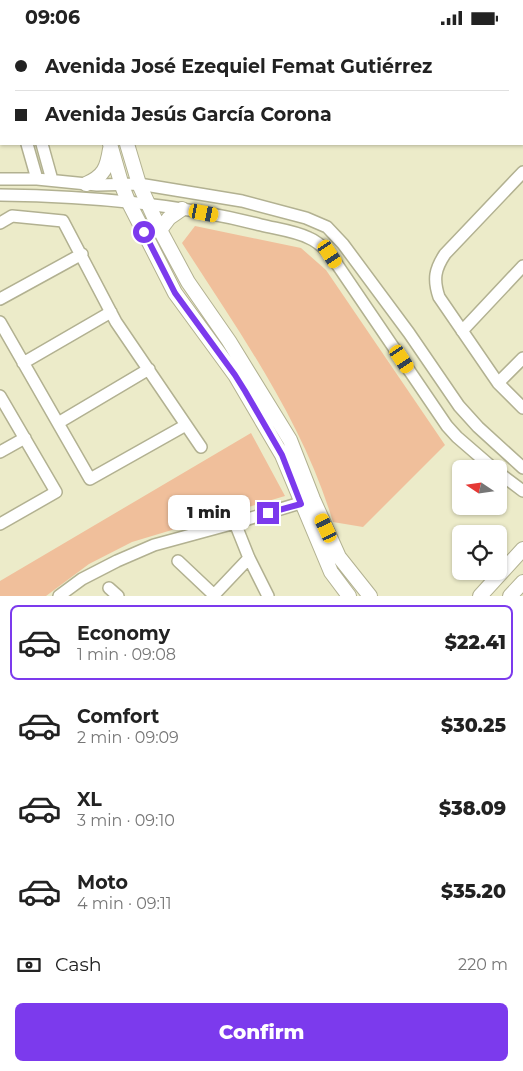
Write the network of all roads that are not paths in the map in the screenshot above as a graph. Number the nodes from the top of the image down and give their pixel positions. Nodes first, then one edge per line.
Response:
1 (27, 145) edge
2 (42, 145) edge
3 (110, 145) edge
4 (127, 145) edge
5 (523, 172) edge
6 (0, 179) edge
7 (38, 179) junction
8 (52, 180) junction
9 (86, 184) junction
10 (139, 184) junction
11 (122, 186) junction
12 (0, 195) edge
13 (38, 195) junction
14 (128, 201) junction
15 (148, 204) junction
16 (182, 209) junction
17 (36, 218) junction
18 (0, 223) edge
19 (160, 230) junction
20 (82, 254) junction
21 (523, 266) edge
22 (0, 299) edge
23 (111, 312) junction
24 (0, 322) edge
25 (462, 331) junction
26 (523, 359) edge
27 (23, 363) junction
28 (149, 369) junction
29 (498, 383) junction
30 (0, 396) edge
31 (523, 408) edge
32 (58, 423) junction
33 (186, 425) junction
34 (24, 438) junction
35 (201, 447) dead end
36 (0, 451) edge
37 (484, 460) edge
38 (523, 469) edge
39 (508, 480) edge
40 (523, 491) edge
41 (307, 502) junction
42 (235, 523) junction
43 (0, 524) edge
44 (523, 549) edge
45 (249, 558) junction
46 (178, 561) dead end
47 (523, 582) edge
48 (109, 588) dead end
49 (213, 595) edge
50 (59, 596) edge
51 (118, 596) edge
52 (268, 596) edge
53 (349, 596) edge
54 (370, 596) edge
55 (480, 596) edge
56 (510, 596) edge

1 - 7 street
2 - 8 street
3 - 9 street
3 - 11 street
4 - 10 street
5 - 25 street
6 - 7 street
7 - 8 street
8 - 9 street
9 - 11 street
10 - 11 street
10 - 15 street
10 - 38 street
11 - 14 street
12 - 13 street
13 - 14 street
13 - 17 street
14 - 15 street
14 - 41 street
15 - 16 street
15 - 19 street
16 - 19 street
16 - 37 street
17 - 18 street
17 - 20 street
19 - 41 street
20 - 22 street
20 - 23 street
21 - 25 street
23 - 27 street
23 - 28 street
24 - 27 street
25 - 29 street
26 - 29 street
27 - 32 street
28 - 32 street
28 - 33 street
29 - 31 street
30 - 34 street
32 - 33 street
33 - 35 street
34 - 36 street
34 - 43 street
39 - 40 street
41 - 42 street
41 - 53 street
41 - 54 street
42 - 45 street
42 - 50 street
44 - 55 street
45 - 49 street
45 - 52 street
46 - 49 street
47 - 56 street
48 - 51 street

